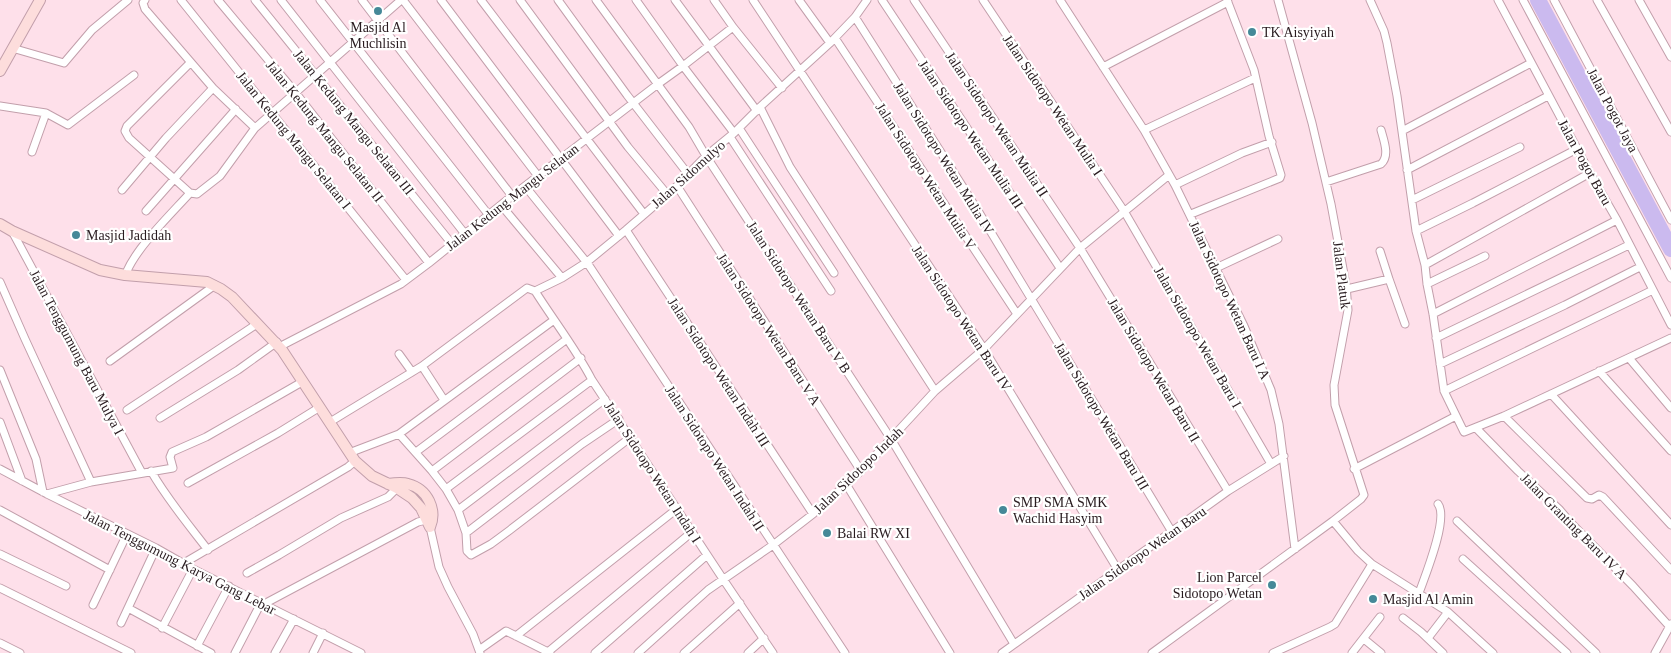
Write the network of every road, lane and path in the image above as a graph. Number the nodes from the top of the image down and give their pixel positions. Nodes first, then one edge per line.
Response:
1 (40, 0) edge
2 (128, 0) edge
3 (145, 0) edge
4 (181, 0) edge
5 (218, 0) edge
6 (256, 0) edge
7 (281, 0) edge
8 (320, 0) edge
9 (362, 0) edge
10 (402, 0) edge
11 (442, 0) edge
12 (480, 0) edge
13 (520, 0) edge
14 (558, 0) edge
15 (596, 0) edge
16 (636, 0) edge
17 (675, 0) edge
18 (714, 0) edge
19 (754, 0) edge
20 (799, 0) edge
21 (882, 0) edge
22 (914, 0) edge
23 (983, 0) edge
24 (1060, 0) edge
25 (1278, 0) edge
26 (1370, 0) edge
27 (1498, 0) edge
28 (1523, 0) edge
29 (1554, 0) edge
30 (1597, 0) edge
31 (1639, 0) edge
32 (865, 1) edge
33 (1228, 1) edge
34 (855, 17) junction
35 (377, 20) junction
36 (733, 27) junction
37 (832, 40) junction
38 (353, 41) junction
39 (709, 46) junction
40 (12, 48) junction
41 (1671, 57) edge
42 (330, 62) junction
43 (190, 63) junction
44 (1531, 63) junction
45 (683, 66) junction
46 (1103, 67) junction
47 (0, 71) edge
48 (801, 71) junction
49 (134, 75) dead end
50 (316, 75) junction
51 (1255, 78) junction
52 (658, 84) junction
53 (213, 88) junction
54 (782, 88) junction
55 (295, 92) junction
56 (1548, 96) junction
57 (633, 103) junction
58 (0, 106) edge
59 (236, 109) junction
60 (758, 109) junction
61 (272, 112) junction
62 (46, 113) junction
63 (609, 121) junction
64 (255, 128) junction
65 (1144, 130) junction
66 (1382, 130) dead end
67 (1402, 131) junction
68 (735, 132) junction
69 (1671, 132) edge
70 (586, 138) junction
71 (1272, 142) junction
72 (1520, 147) dead end
73 (1577, 149) junction
74 (32, 152) dead end
75 (706, 156) junction
76 (149, 157) junction
77 (561, 158) junction
78 (1407, 170) junction
79 (1590, 173) junction
80 (688, 174) junction
81 (1169, 175) junction
82 (538, 176) junction
83 (173, 179) junction
84 (1326, 182) junction
85 (1175, 185) junction
86 (525, 186) junction
87 (677, 186) junction
88 (122, 190) dead end
89 (190, 193) junction
90 (667, 194) junction
91 (512, 196) junction
92 (1412, 200) junction
93 (501, 205) junction
94 (146, 211) dead end
95 (1124, 211) junction
96 (488, 214) junction
97 (644, 214) junction
98 (1191, 214) junction
99 (1617, 220) junction
100 (1671, 220) edge
101 (0, 223) edge
102 (626, 230) junction
103 (1416, 231) junction
104 (12, 232) junction
105 (465, 234) junction
106 (619, 236) junction
107 (1278, 239) dead end
108 (452, 244) junction
109 (1629, 245) junction
110 (1080, 248) junction
111 (1380, 252) dead end
112 (1485, 256) dead end
113 (587, 262) junction
114 (429, 263) junction
115 (1424, 265) junction
116 (1640, 267) junction
117 (1060, 268) junction
118 (1216, 268) junction
119 (127, 271) junction
120 (834, 273) dead end
121 (562, 278) junction
122 (1671, 278) edge
123 (1388, 279) junction
124 (406, 280) junction
125 (0, 282) edge
126 (214, 284) junction
127 (1427, 284) junction
128 (1347, 289) junction
129 (1653, 290) junction
130 (535, 291) junction
131 (831, 291) dead end
132 (1032, 300) junction
133 (1017, 314) junction
134 (1433, 314) junction
135 (554, 320) junction
136 (257, 324) junction
137 (1405, 324) dead end
138 (1671, 325) edge
139 (1436, 338) junction
140 (1671, 338) edge
141 (568, 339) junction
142 (280, 345) junction
143 (984, 349) junction
144 (399, 354) dead end
145 (580, 358) junction
146 (1629, 358) junction
147 (110, 360) dead end
148 (1440, 364) junction
149 (422, 366) junction
150 (0, 370) edge
151 (1599, 371) junction
152 (412, 372) junction
153 (592, 380) junction
154 (302, 382) junction
155 (935, 391) junction
156 (1444, 392) junction
157 (1551, 394) junction
158 (605, 399) junction
159 (444, 400) junction
160 (320, 407) junction
161 (1671, 408) edge
162 (127, 410) dead end
163 (1456, 416) junction
164 (1504, 416) junction
165 (160, 418) dead end
166 (618, 419) junction
167 (333, 421) junction
168 (0, 422) edge
169 (1476, 428) junction
170 (399, 434) junction
171 (631, 437) junction
172 (891, 439) junction
173 (1671, 451) edge
174 (416, 452) junction
175 (1284, 456) junction
176 (352, 457) junction
177 (1271, 464) junction
178 (1354, 468) junction
179 (0, 469) edge
180 (151, 471) junction
181 (432, 471) junction
182 (861, 471) junction
183 (142, 473) junction
184 (22, 481) junction
185 (91, 482) junction
186 (188, 483) dead end
187 (846, 484) junction
188 (394, 485) junction
189 (446, 489) junction
190 (1228, 491) junction
191 (45, 493) junction
192 (1438, 504) dead end
193 (678, 508) junction
194 (0, 510) edge
195 (458, 510) junction
196 (813, 514) junction
197 (1333, 521) junction
198 (1457, 521) dead end
199 (430, 522) junction
200 (1671, 525) edge
201 (692, 532) junction
202 (1172, 532) junction
203 (127, 534) junction
204 (466, 534) junction
205 (773, 545) junction
206 (156, 548) junction
207 (1295, 549) junction
208 (208, 550) junction
209 (0, 554) edge
210 (707, 555) junction
211 (1463, 559) dead end
212 (184, 563) junction
213 (1372, 564) junction
214 (193, 569) junction
215 (110, 570) junction
216 (1118, 570) junction
217 (1671, 570) edge
218 (247, 573) dead end
219 (723, 579) junction
220 (66, 586) dead end
221 (228, 586) junction
222 (0, 588) edge
223 (1420, 593) junction
224 (740, 603) junction
225 (262, 604) junction
226 (93, 605) dead end
227 (128, 608) junction
228 (1448, 612) junction
229 (1380, 617) dead end
230 (1403, 618) dead end
231 (294, 619) junction
232 (121, 623) dead end
233 (1670, 625) edge
234 (162, 628) junction
235 (323, 634) junction
236 (516, 636) junction
237 (764, 638) junction
238 (1428, 638) junction
239 (1364, 639) junction
240 (0, 643) edge
241 (1014, 644) junction
242 (197, 646) junction
243 (11, 651) edge
244 (353, 651) edge
245 (480, 652) edge
246 (549, 652) edge
247 (20, 653) edge
248 (132, 653) edge
249 (211, 653) edge
250 (235, 653) edge
251 (275, 653) edge
252 (313, 653) edge
253 (361, 653) edge
254 (595, 653) edge
255 (638, 653) edge
256 (684, 653) edge
257 (748, 653) edge
258 (773, 653) edge
259 (844, 653) edge
260 (950, 653) edge
261 (1002, 653) edge
262 (1152, 653) edge
263 (1273, 653) edge
264 (1352, 653) edge
265 (1381, 653) edge
266 (1443, 653) edge
267 (1493, 653) edge
268 (1567, 653) edge
269 (1596, 653) edge
270 (1655, 653) edge

1 - 40 street
2 - 40 street
3 - 43 street
4 - 61 street, Jalan Kedung Mangu Selatan I
5 - 55 street, Jalan Kedung Mangu Selatan II
6 - 50 street, Jalan Kedung Mangu Selatan III
7 - 42 street
8 - 38 street
9 - 35 street
10 - 35 street
10 - 82 street
11 - 77 street
12 - 70 street
13 - 63 street
14 - 57 street
15 - 52 street, Jalan Sidotopo Wetan Baru V B
16 - 45 street
17 - 39 street
18 - 36 street
19 - 48 street, Jalan Sidotopo Wetan Baru IV
20 - 37 street, Jalan Sidotopo Wetan Mulia V
21 - 117 street, Jalan Sidotopo Wetan Mulia III
22 - 110 street, Jalan Sidotopo Wetan Mulia II
23 - 95 street, Jalan Sidotopo Wetan Mulia I
24 - 46 street, Jalan Sidotopo Wetan Baru I A
25 - 84 street, Jalan Platuk
26 - 67 street
27 - 44 street, Jalan Pogot Baru
28 - 122 street
29 - 100 street, Jalan Pogot Jaya
30 - 69 street
31 - 41 street
32 - 34 street
33 - 46 street
33 - 51 street
34 - 37 street
34 - 132 street, Jalan Sidotopo Wetan Mulia IV
35 - 38 street
35 - 91 street
36 - 39 street, Jalan Kedung Mangu Selatan
36 - 54 street
37 - 48 street, Jalan Sidomulyo
37 - 133 street, Jalan Sidotopo Wetan Mulia V
38 - 42 street
38 - 96 street
39 - 45 street, Jalan Kedung Mangu Selatan
39 - 60 street
40 - 47 street
42 - 50 street
42 - 105 street
43 - 53 street
43 - 76 street
44 - 56 street, Jalan Pogot Baru
44 - 67 street
45 - 52 street, Jalan Kedung Mangu Selatan
45 - 68 street
46 - 65 street, Jalan Sidotopo Wetan Baru I A
48 - 54 street, Jalan Sidomulyo
48 - 143 street, Jalan Sidotopo Wetan Baru IV
49 - 62 street
50 - 55 street
50 - 108 street, Jalan Kedung Mangu Selatan III
51 - 65 street
51 - 71 street
52 - 57 street, Jalan Kedung Mangu Selatan
52 - 75 street, Jalan Sidotopo Wetan Baru V B
53 - 59 street
53 - 76 street
54 - 60 street, Jalan Sidomulyo
55 - 61 street
55 - 114 street, Jalan Kedung Mangu Selatan II
56 - 73 street, Jalan Pogot Baru
56 - 78 street
57 - 63 street, Jalan Kedung Mangu Selatan
57 - 80 street
58 - 62 street
59 - 64 street
59 - 83 street
60 - 68 street, Jalan Sidomulyo
60 - 155 street
61 - 64 street
61 - 124 street, Jalan Kedung Mangu Selatan I
62 - 74 street
63 - 70 street, Jalan Kedung Mangu Selatan
63 - 90 street
64 - 89 street
65 - 81 street, Jalan Sidotopo Wetan Baru I A
66 - 84 street
67 - 78 street
68 - 75 street, Jalan Sidomulyo
68 - 120 street
68 - 131 street
70 - 77 street, Jalan Kedung Mangu Selatan
70 - 97 street
71 - 85 street
71 - 98 street
72 - 92 street
73 - 79 street, Jalan Pogot Baru
73 - 103 street
75 - 80 street, Jalan Sidomulyo
75 - 172 street, Jalan Sidotopo Wetan Baru V B
76 - 83 street
76 - 88 street
77 - 82 street, Jalan Kedung Mangu Selatan
77 - 106 street
78 - 92 street
79 - 99 street, Jalan Pogot Baru
79 - 115 street
80 - 87 street, Jalan Sidomulyo
81 - 85 street, Jalan Sidotopo Wetan Baru I A
81 - 95 street, Jalan Sidotopo Indah
82 - 86 street, Jalan Kedung Mangu Selatan
83 - 89 street
83 - 94 street
84 - 128 street, Jalan Platuk
85 - 98 street, Jalan Sidotopo Wetan Baru I A
86 - 91 street, Jalan Kedung Mangu Selatan
86 - 113 street, Jalan Sidotopo Wetan Indah II
87 - 90 street, Jalan Sidomulyo
87 - 182 street, Jalan Sidotopo Wetan Baru V A
89 - 119 street
90 - 97 street, Jalan Sidomulyo
91 - 93 street, Jalan Kedung Mangu Selatan
92 - 103 street
93 - 96 street, Jalan Kedung Mangu Selatan
93 - 121 street
95 - 110 street, Jalan Sidotopo Indah
95 - 177 street, Jalan Sidotopo Wetan Baru I
96 - 105 street, Jalan Kedung Mangu Selatan
97 - 102 street, Jalan Sidomulyo
98 - 118 street, Jalan Sidotopo Wetan Baru I A
99 - 109 street, Jalan Pogot Baru
99 - 134 street
101 - 104 street
101 - 119 street
102 - 106 street, Jalan Sidomulyo
102 - 196 street, Jalan Sidotopo Wetan Indah III
103 - 115 street
104 - 126 street
104 - 183 street, Jalan Tenggumung Baru Mulya I
105 - 108 street, Jalan Kedung Mangu Selatan
106 - 113 street, Jalan Sidomulyo
107 - 118 street
108 - 114 street, Jalan Kedung Mangu Selatan
109 - 116 street, Jalan Pogot Baru
109 - 139 street
110 - 117 street, Jalan Sidotopo Indah
110 - 190 street, Jalan Sidotopo Wetan Baru II
111 - 123 street
112 - 127 street
113 - 121 street, Jalan Sidomulyo
113 - 205 street, Jalan Sidotopo Wetan Indah II
114 - 124 street, Jalan Kedung Mangu Selatan
115 - 127 street
116 - 129 street, Jalan Pogot Baru
116 - 148 street
117 - 132 street, Jalan Sidotopo Indah
118 - 175 street, Jalan Sidotopo Wetan Baru I A
119 - 142 street
121 - 130 street, Jalan Sidomulyo
123 - 128 street
123 - 137 street
124 - 142 street, Jalan Kedung Mangu Selatan
125 - 185 street
126 - 136 street
126 - 147 street
127 - 134 street
128 - 178 street, Jalan Platuk
129 - 138 street, Jalan Pogot Baru
129 - 156 street
130 - 135 street, Jalan Sidotopo Wetan Indah I
130 - 149 street, Jalan Sidomulyo
132 - 133 street, Jalan Sidotopo Indah
132 - 202 street, Jalan Sidotopo Wetan Baru III
133 - 143 street, Jalan Sidotopo Indah
134 - 139 street
135 - 141 street, Jalan Sidotopo Wetan Indah I
135 - 159 street
136 - 142 street
136 - 162 street
139 - 148 street
140 - 146 street
141 - 145 street, Jalan Sidotopo Wetan Indah I
141 - 174 street
142 - 154 street
142 - 165 street, Jalan Kedung Mangu Selatan
143 - 155 street, Jalan Sidotopo Indah
143 - 216 street, Jalan Sidotopo Wetan Baru IV
144 - 152 street
145 - 153 street, Jalan Sidotopo Wetan Indah I
145 - 181 street
146 - 151 street
146 - 161 street
148 - 156 street
149 - 152 street
149 - 159 street
150 - 191 street
151 - 157 street
151 - 173 street
152 - 167 street
153 - 158 street, Jalan Sidotopo Wetan Indah I
153 - 189 street
154 - 160 street
154 - 180 street
155 - 172 street, Jalan Sidotopo Indah
156 - 163 street
157 - 164 street
157 - 200 street
158 - 166 street, Jalan Sidotopo Wetan Indah I
158 - 195 street
159 - 170 street
160 - 167 street
160 - 186 street
163 - 169 street
163 - 178 street
164 - 169 street
164 - 217 street
166 - 171 street, Jalan Sidotopo Wetan Indah I
166 - 204 street
167 - 176 street
168 - 184 street
169 - 233 street, Jalan Granting Baru IV A
170 - 174 street
170 - 176 street
171 - 193 street, Jalan Sidotopo Wetan Indah I
171 - 204 street
172 - 182 street, Jalan Sidotopo Indah
172 - 241 street, Jalan Sidotopo Wetan Baru V B
174 - 181 street
175 - 177 street, Jalan Sidotopo Wetan Baru
175 - 207 street, Jalan Sidotopo Wetan Baru I A
176 - 188 street
176 - 208 street
177 - 190 street, Jalan Sidotopo Wetan Baru
178 - 197 street, Jalan Platuk
179 - 184 street, Jalan Tenggumung Karya Gang Lebar
180 - 183 street
180 - 208 street
181 - 189 street
182 - 187 street, Jalan Sidotopo Indah
183 - 185 street
184 - 191 street, Jalan Tenggumung Karya Gang Lebar
185 - 191 street
187 - 196 street, Jalan Sidotopo Indah
187 - 260 street
188 - 199 street
188 - 218 street
189 - 195 street
190 - 202 street, Jalan Sidotopo Wetan Baru
191 - 203 street, Jalan Tenggumung Karya Gang Lebar
192 - 223 street
193 - 201 street, Jalan Sidotopo Wetan Indah I
193 - 236 street
194 - 215 street
195 - 204 street
196 - 205 street, Jalan Sidotopo Indah
197 - 207 street, Jalan Platuk
197 - 213 street
198 - 269 street
199 - 225 street
199 - 245 street
201 - 210 street, Jalan Sidotopo Wetan Indah I
201 - 246 street
202 - 216 street, Jalan Sidotopo Wetan Baru
203 - 206 street, Jalan Tenggumung Karya Gang Lebar
203 - 215 street
205 - 219 street, Jalan Sidotopo Indah
205 - 259 street, Jalan Sidotopo Wetan Indah II
206 - 212 street, Jalan Tenggumung Karya Gang Lebar
206 - 227 street
207 - 262 street, Jalan Platuk
208 - 212 street
209 - 220 street
210 - 219 street, Jalan Sidotopo Wetan Indah I
210 - 254 street
211 - 268 street
212 - 214 street, Jalan Tenggumung Karya Gang Lebar
213 - 223 street
213 - 263 street
214 - 221 street, Jalan Tenggumung Karya Gang Lebar
214 - 234 street
215 - 226 street
216 - 241 street, Jalan Sidotopo Wetan Baru
219 - 224 street, Jalan Sidotopo Wetan Indah I
219 - 255 street, Jalan Sidotopo Indah
221 - 225 street, Jalan Tenggumung Karya Gang Lebar
221 - 242 street
222 - 248 street
223 - 228 street
224 - 237 street, Jalan Sidotopo Wetan Indah I
224 - 256 street
225 - 231 street, Jalan Tenggumung Karya Gang Lebar
225 - 250 street
227 - 232 street
227 - 234 street
228 - 238 street
228 - 267 street
229 - 239 street
230 - 238 street
231 - 235 street, Jalan Tenggumung Karya Gang Lebar
231 - 251 street
233 - 270 street
234 - 242 street
235 - 244 street, Jalan Tenggumung Karya Gang Lebar
235 - 252 street
236 - 245 street
236 - 246 street
237 - 257 street
237 - 258 street, Jalan Sidotopo Wetan Indah I
238 - 266 street
239 - 264 street
239 - 265 street
240 - 243 street
241 - 261 street, Jalan Sidotopo Wetan Baru
242 - 249 street
243 - 247 street
244 - 253 street, Jalan Tenggumung Karya Gang Lebar

